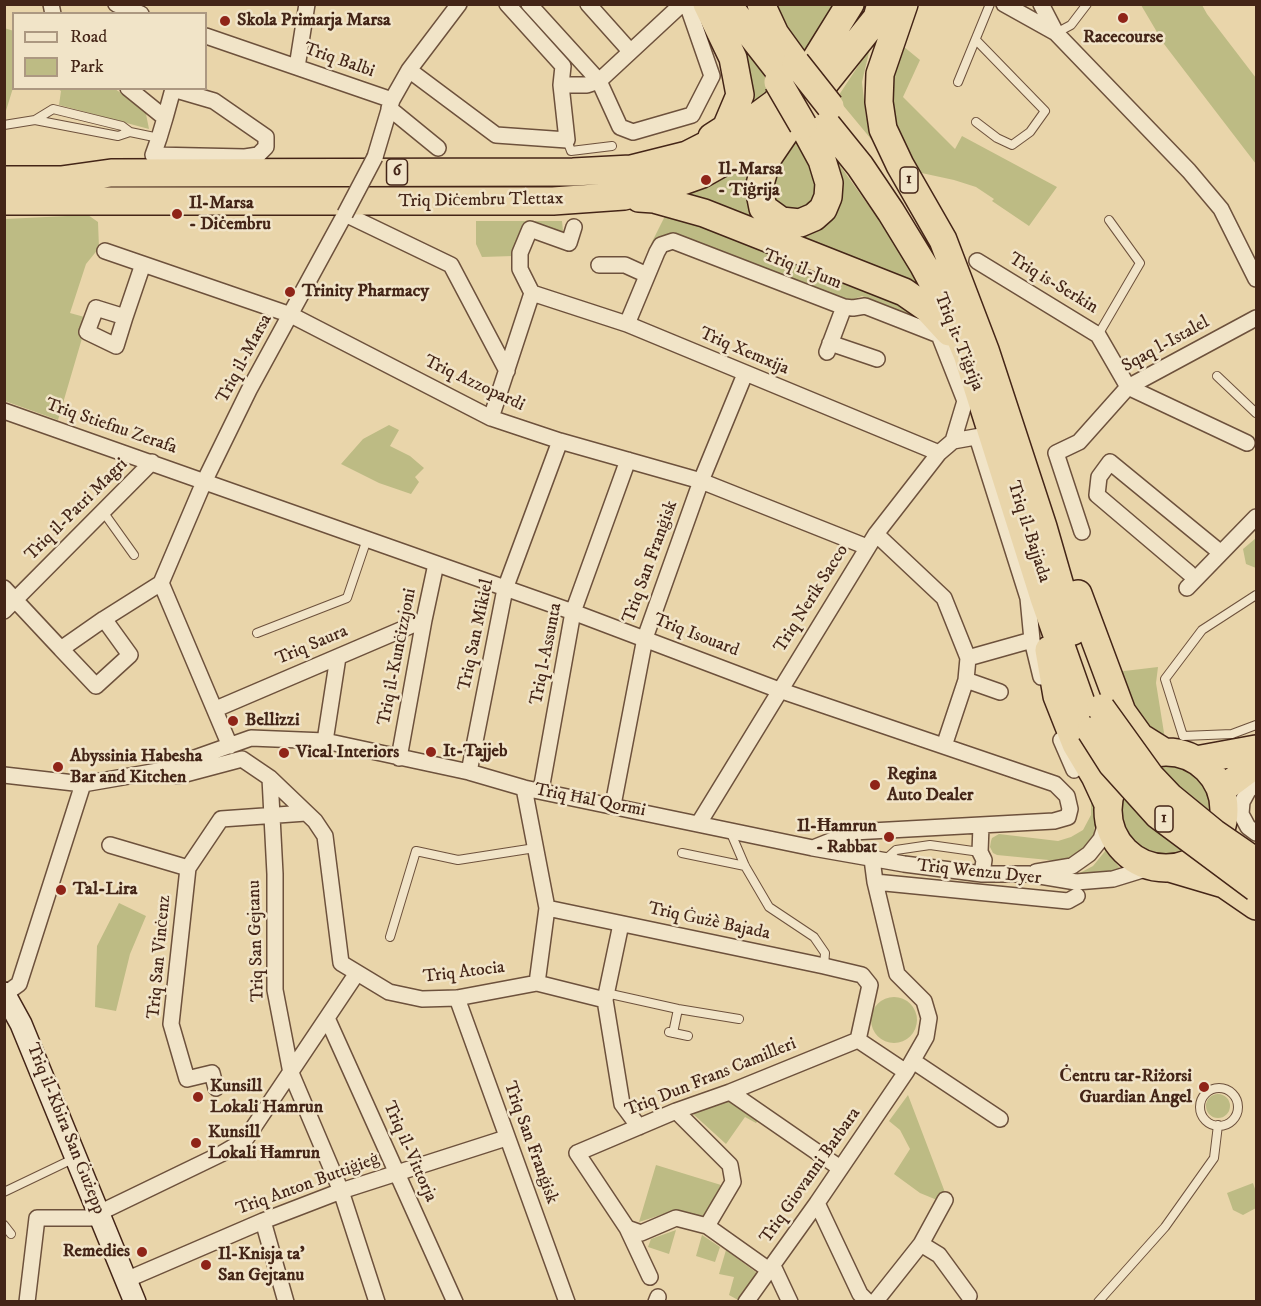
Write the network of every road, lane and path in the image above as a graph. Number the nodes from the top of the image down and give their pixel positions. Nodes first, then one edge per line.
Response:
1 (116, 4) edge
2 (307, 4) edge
3 (459, 4) edge
4 (507, 4) edge
5 (529, 4) edge
6 (588, 4) edge
7 (682, 4) edge
8 (687, 4) edge
9 (707, 4) edge
10 (727, 4) edge
11 (761, 4) edge
12 (840, 4) edge
13 (850, 4) edge
14 (881, 4) edge
15 (904, 4) edge
16 (990, 4) edge
17 (1004, 4) edge
18 (1087, 4) edge
19 (1042, 5) edge
20 (136, 12) edge
21 (1056, 33) junction
22 (207, 36) edge
23 (976, 40) junction
24 (630, 51) junction
25 (297, 67) junction
26 (409, 70) junction
27 (792, 72) junction
28 (599, 81) junction
29 (958, 82) dead end
30 (561, 85) junction
31 (130, 90) edge
32 (173, 90) edge
33 (176, 90) edge
34 (390, 104) junction
35 (813, 114) junction
36 (165, 118) junction
37 (35, 120) junction
38 (976, 122) dead end
39 (4, 125) edge
40 (130, 132) junction
41 (159, 138) junction
42 (567, 140) junction
43 (612, 146) dead end
44 (438, 148) dead end
45 (687, 155) junction
46 (4, 180) edge
47 (624, 196) junction
48 (4, 201) edge
49 (345, 214) junction
50 (1109, 220) dead end
51 (574, 227) dead end
52 (105, 252) dead end
53 (977, 261) dead end
54 (143, 264) junction
55 (599, 265) dead end
56 (647, 275) junction
57 (1257, 279) edge
58 (532, 293) junction
59 (844, 307) junction
60 (291, 315) junction
61 (125, 317) dead end
62 (1257, 318) edge
63 (627, 324) junction
64 (1098, 335) junction
65 (976, 352) junction
66 (877, 359) dead end
67 (507, 370) junction
68 (745, 374) junction
69 (1217, 376) dead end
70 (1128, 387) junction
71 (4, 411) edge
72 (1257, 413) edge
73 (491, 418) junction
74 (985, 436) junction
75 (560, 441) junction
76 (953, 441) junction
77 (1252, 441) edge
78 (939, 453) junction
79 (628, 460) junction
80 (152, 462) junction
81 (700, 481) junction
82 (204, 482) junction
83 (104, 513) junction
84 (1257, 517) edge
85 (1043, 527) junction
86 (1082, 532) dead end
87 (367, 539) junction
88 (872, 541) junction
89 (1221, 553) junction
90 (134, 555) dead end
91 (436, 564) junction
92 (161, 584) junction
93 (4, 588) edge
94 (505, 589) junction
95 (1257, 595) edge
96 (1044, 598) junction
97 (16, 600) junction
98 (4, 611) edge
99 (573, 612) junction
100 (104, 619) junction
101 (424, 620) junction
102 (257, 633) dead end
103 (645, 638) junction
104 (1032, 640) junction
105 (61, 649) junction
106 (338, 657) junction
107 (968, 658) junction
108 (966, 681) junction
109 (779, 690) junction
110 (1000, 692) dead end
111 (216, 709) junction
112 (1096, 720) junction
113 (1257, 725) edge
114 (326, 741) junction
115 (231, 746) junction
116 (944, 746) junction
117 (1257, 749) edge
118 (1164, 752) junction
119 (399, 758) junction
120 (242, 759) joint
121 (1196, 760) junction
122 (1257, 764) edge
123 (1074, 770) dead end
124 (158, 771) junction
125 (469, 772) junction
126 (4, 775) edge
127 (270, 778) junction
128 (1257, 783) edge
129 (83, 784) junction
130 (524, 788) junction
131 (541, 790) junction
132 (1222, 801) junction
133 (613, 805) junction
134 (1108, 811) junction
135 (306, 813) junction
136 (271, 816) junction
137 (699, 823) junction
138 (981, 826) junction
139 (730, 831) junction
140 (1257, 833) edge
141 (110, 845) dead end
142 (1257, 846) edge
143 (535, 848) junction
144 (813, 848) junction
145 (980, 852) junction
146 (682, 853) dead end
147 (878, 860) junction
148 (1257, 862) edge
149 (745, 866) junction
150 (1161, 867) junction
151 (188, 868) junction
152 (982, 874) junction
153 (1028, 874) junction
154 (875, 882) junction
155 (1257, 888) edge
156 (1077, 897) dead end
157 (1257, 906) edge
158 (547, 908) junction
159 (621, 924) junction
160 (390, 937) dead end
161 (825, 966) junction
162 (357, 973) junction
163 (537, 983) junction
164 (5, 993) edge
165 (605, 996) junction
166 (457, 998) junction
167 (678, 1009) junction
168 (327, 1018) junction
169 (739, 1019) dead end
170 (688, 1036) dead end
171 (858, 1040) junction
172 (909, 1067) junction
173 (291, 1073) junction
174 (216, 1088) dead end
175 (730, 1092) junction
176 (676, 1111) junction
177 (1000, 1119) dead end
178 (1218, 1125) junction
179 (639, 1127) junction
180 (506, 1138) junction
181 (76, 1157) junction
182 (840, 1168) junction
183 (397, 1173) junction
184 (341, 1191) junction
185 (4, 1192) edge
186 (945, 1200) dead end
187 (817, 1203) junction
188 (101, 1216) junction
189 (263, 1221) junction
190 (4, 1225) edge
191 (707, 1226) junction
192 (627, 1228) junction
193 (11, 1234) dead end
194 (921, 1244) junction
195 (769, 1270) junction
196 (650, 1277) dead end
197 (126, 1280) junction
198 (969, 1296) dead end
199 (27, 1302) edge
200 (135, 1302) edge
201 (286, 1302) edge
202 (377, 1302) edge
203 (455, 1302) edge
204 (567, 1302) edge
205 (746, 1302) edge
206 (789, 1302) edge
207 (868, 1302) edge
208 (876, 1302) edge
209 (1098, 1302) edge

1 - 20 street
2 - 25 street
3 - 26 street, Triq il-Marsa
4 - 30 street
5 - 28 street
6 - 24 street
7 - 24 street
8 - 28 street
9 - 45 highway
10 - 27 highway, Triq it-Tiġrija
11 - 27 highway
12 - 27 highway
13 - 27 highway, Triq Diċembru Tlettax / 6
14 - 35 highway, Triq Diċembru Tlettax / 6
15 - 65 highway, 1
16 - 23 lane
17 - 21 street
18 - 21 lane
19 - 21 street
21 - 57 street
22 - 25 street, Triq Balbi
23 - 29 lane
23 - 38 lane
24 - 28 street
25 - 34 street, Triq Balbi
26 - 34 street, Triq il-Marsa
26 - 42 street
27 - 35 highway, Triq it-Tiġrija, bridge
27 - 45 highway, Triq Diċembru Tlettax / 6
28 - 30 street
30 - 42 street
31 - 36 street
32 - 36 street
33 - 41 street
34 - 44 street
34 - 49 street, Triq il-Marsa, bridge
35 - 47 highway, Triq Diċembru Tlettax / 6
35 - 65 highway, Triq it-Tiġrija
36 - 41 street
37 - 39 lane
37 - 40 lane
37 - 40 lane
40 - 41 lane
42 - 43 lane
45 - 46 highway, Triq Diċembru Tlettax / 6
47 - 48 highway, Triq Diċembru Tlettax / 6
47 - 65 highway
49 - 60 street, Triq il-Marsa
49 - 67 street
50 - 64 lane
51 - 58 street
52 - 54 street, Triq Azzopardi
53 - 64 street, Triq is-Serkin
54 - 60 street, Triq Azzopardi
54 - 61 street
55 - 56 street
56 - 59 street, Triq il-Jum
56 - 63 street, Triq il-Jum
58 - 63 street, Triq Xemxija
58 - 67 street
59 - 66 street
59 - 76 street, Triq il-Jum
60 - 73 street, Triq Azzopardi
60 - 82 street, Triq il-Marsa
62 - 70 street, Sqaq l-Istalel
63 - 68 street, Triq Xemxija
64 - 70 street, Triq is-Serkin
65 - 74 highway, Triq it-Tiġrija / 1
65 - 85 highway, Triq it-Tiġrija / 1
67 - 73 street
68 - 78 street, Triq Xemxija
68 - 81 street, Triq San Franġisk
69 - 72 lane
70 - 77 street
70 - 86 street, Sqaq l-Istalel
71 - 80 street, Triq Stiefnu Zerafa
73 - 75 street, Triq Azzopardi
74 - 76 street
74 - 96 highway, Triq it-Tiġrija / 1
74 - 104 street, Triq il-Bajjada
75 - 79 street, Triq Azzopardi
75 - 94 street, Triq San Mikiel
76 - 78 street, Triq Nerik Sacco
78 - 88 street, Triq Nerik Sacco
79 - 81 street, Triq Azzopardi
79 - 99 street, Triq l-Assunta
80 - 82 street, Triq Stiefnu Zerafa
80 - 83 street, Triq il-Patri Magri
81 - 88 street, Triq Azzopardi
81 - 103 street, Triq San Franġisk
82 - 87 street, Triq Isouard
82 - 92 street, Triq il-Marsa
83 - 90 lane
83 - 97 street, Triq il-Patri Magri
84 - 89 street
85 - 112 highway, Triq it-Tiġrija / 1
85 - 118 highway
87 - 91 street, Triq Isouard
87 - 102 lane
88 - 107 street
88 - 109 street, Triq Nerik Sacco
89 - 89 street
91 - 94 street, Triq Isouard
91 - 101 street, Triq il-Kunċizzjoni
92 - 100 street
92 - 111 street
93 - 97 street
94 - 99 street, Triq Isouard
94 - 125 street, Triq San Mikiel
95 - 113 lane
96 - 112 highway, Triq it-Tiġrija / 1
96 - 134 highway
97 - 98 street, Triq il-Patri Magri
97 - 105 street
99 - 103 street, Triq Isouard
99 - 131 street, Triq l-Assunta
100 - 105 street
100 - 105 street
101 - 106 street, Triq Saura
101 - 119 street, Triq il-Kunċizzjoni
103 - 109 street, Triq Isouard
103 - 133 street, Triq San Franġisk
104 - 107 street
104 - 123 street, Triq il-Bajjada
106 - 111 street, Triq Saura
106 - 114 street
107 - 108 street
108 - 110 street
108 - 116 street
109 - 116 street, Triq Isouard
109 - 137 street, Triq Nerik Sacco
111 - 115 street
112 - 148 highway, 1, bridge
112 - 155 highway, 1, bridge
114 - 115 street, Triq Ħal Qormi
114 - 119 street, Triq Ħal Qormi
115 - 124 street, Triq Ħal Qormi
116 - 138 street, Triq Isouard
117 - 121 highway
118 - 121 highway
118 - 134 highway
119 - 125 street, Triq Ħal Qormi
120 - 124 street, Triq Ħal Qormi
120 - 127 street, Triq Atocia
121 - 132 highway
122 - 132 highway
124 - 129 street, Triq Ħal Qormi
125 - 130 street, Triq Ħal Qormi
126 - 129 street, Triq Ħal Qormi
127 - 135 street, Triq Atocia
127 - 136 street, Triq San Gejtanu
128 - 140 street
129 - 164 street
130 - 131 street, Triq Ħal Qormi
130 - 143 street
131 - 133 street, Triq Ħal Qormi
132 - 142 highway
132 - 150 highway
133 - 137 street, Triq Ħal Qormi
134 - 150 highway
134 - 153 street, Triq Ħal Qormi
135 - 136 street, Triq San Vinċenz
135 - 162 street, Triq Atocia
136 - 151 street, Triq San Vinċenz
136 - 173 street, Triq San Gejtanu
137 - 139 street, Triq Ħal Qormi
138 - 144 street, Triq Isouard
138 - 145 street
139 - 144 street, Triq Ħal Qormi
139 - 149 lane
141 - 151 street
143 - 158 street
143 - 160 lane
144 - 147 street, Triq Ħal Qormi
145 - 147 lane
145 - 152 street
146 - 149 lane
147 - 152 street, Triq Ħal Qormi
147 - 154 street
149 - 161 lane
150 - 153 street, Triq Ħal Qormi
150 - 157 highway
151 - 174 street, Triq San Vinċenz
152 - 153 street, Triq Ħal Qormi
154 - 156 street, Triq Wenzu Dyer
154 - 172 street, Triq Giovanni Barbara
158 - 159 street, Triq Ġużè Bajada
158 - 163 street
159 - 161 street, Triq Ġużè Bajada
159 - 165 street
161 - 171 street, Triq Ġużè Bajada
162 - 166 street, Triq Atocia
162 - 168 street
163 - 165 street
163 - 166 street, Triq Atocia
164 - 181 main road, Triq il-Kbira San Ġużepp
165 - 167 lane
165 - 179 street
166 - 180 street, Triq San Franġisk
167 - 169 lane
167 - 170 lane
168 - 173 street
168 - 183 street, Triq il-Vittorja
171 - 172 street
171 - 175 street, Triq Dun Frans Camilleri
172 - 177 street
172 - 182 street, Triq Giovanni Barbara
173 - 184 street, Triq San Gejtanu
173 - 188 street
175 - 176 street, Triq Dun Frans Camilleri
175 - 182 street
176 - 179 street, Triq Dun Frans Camilleri
176 - 191 street
178 - 178 lane
178 - 209 lane
179 - 192 street, Triq Dun Frans Camilleri
180 - 183 street, Triq Anton Buttiġieġ
180 - 204 street, Triq San Franġisk
181 - 185 lane
181 - 188 main road, Triq il-Kbira San Ġużepp
182 - 187 street, Triq Giovanni Barbara
183 - 184 street, Triq Anton Buttiġieġ
183 - 203 street, Triq il-Vittorja
184 - 189 street, Triq Anton Buttiġieġ
184 - 202 street, Triq San Gejtanu
186 - 194 street
187 - 195 street, Triq Giovanni Barbara
187 - 207 street
188 - 197 main road, Triq il-Kbira San Ġużepp
188 - 199 street
189 - 197 street, Triq Anton Buttiġieġ
189 - 201 street
190 - 193 lane
191 - 192 street
191 - 195 street
192 - 196 street
194 - 198 street
194 - 208 street
195 - 205 street, Triq Giovanni Barbara
195 - 206 street
197 - 200 main road, Triq il-Kbira San Ġużepp

